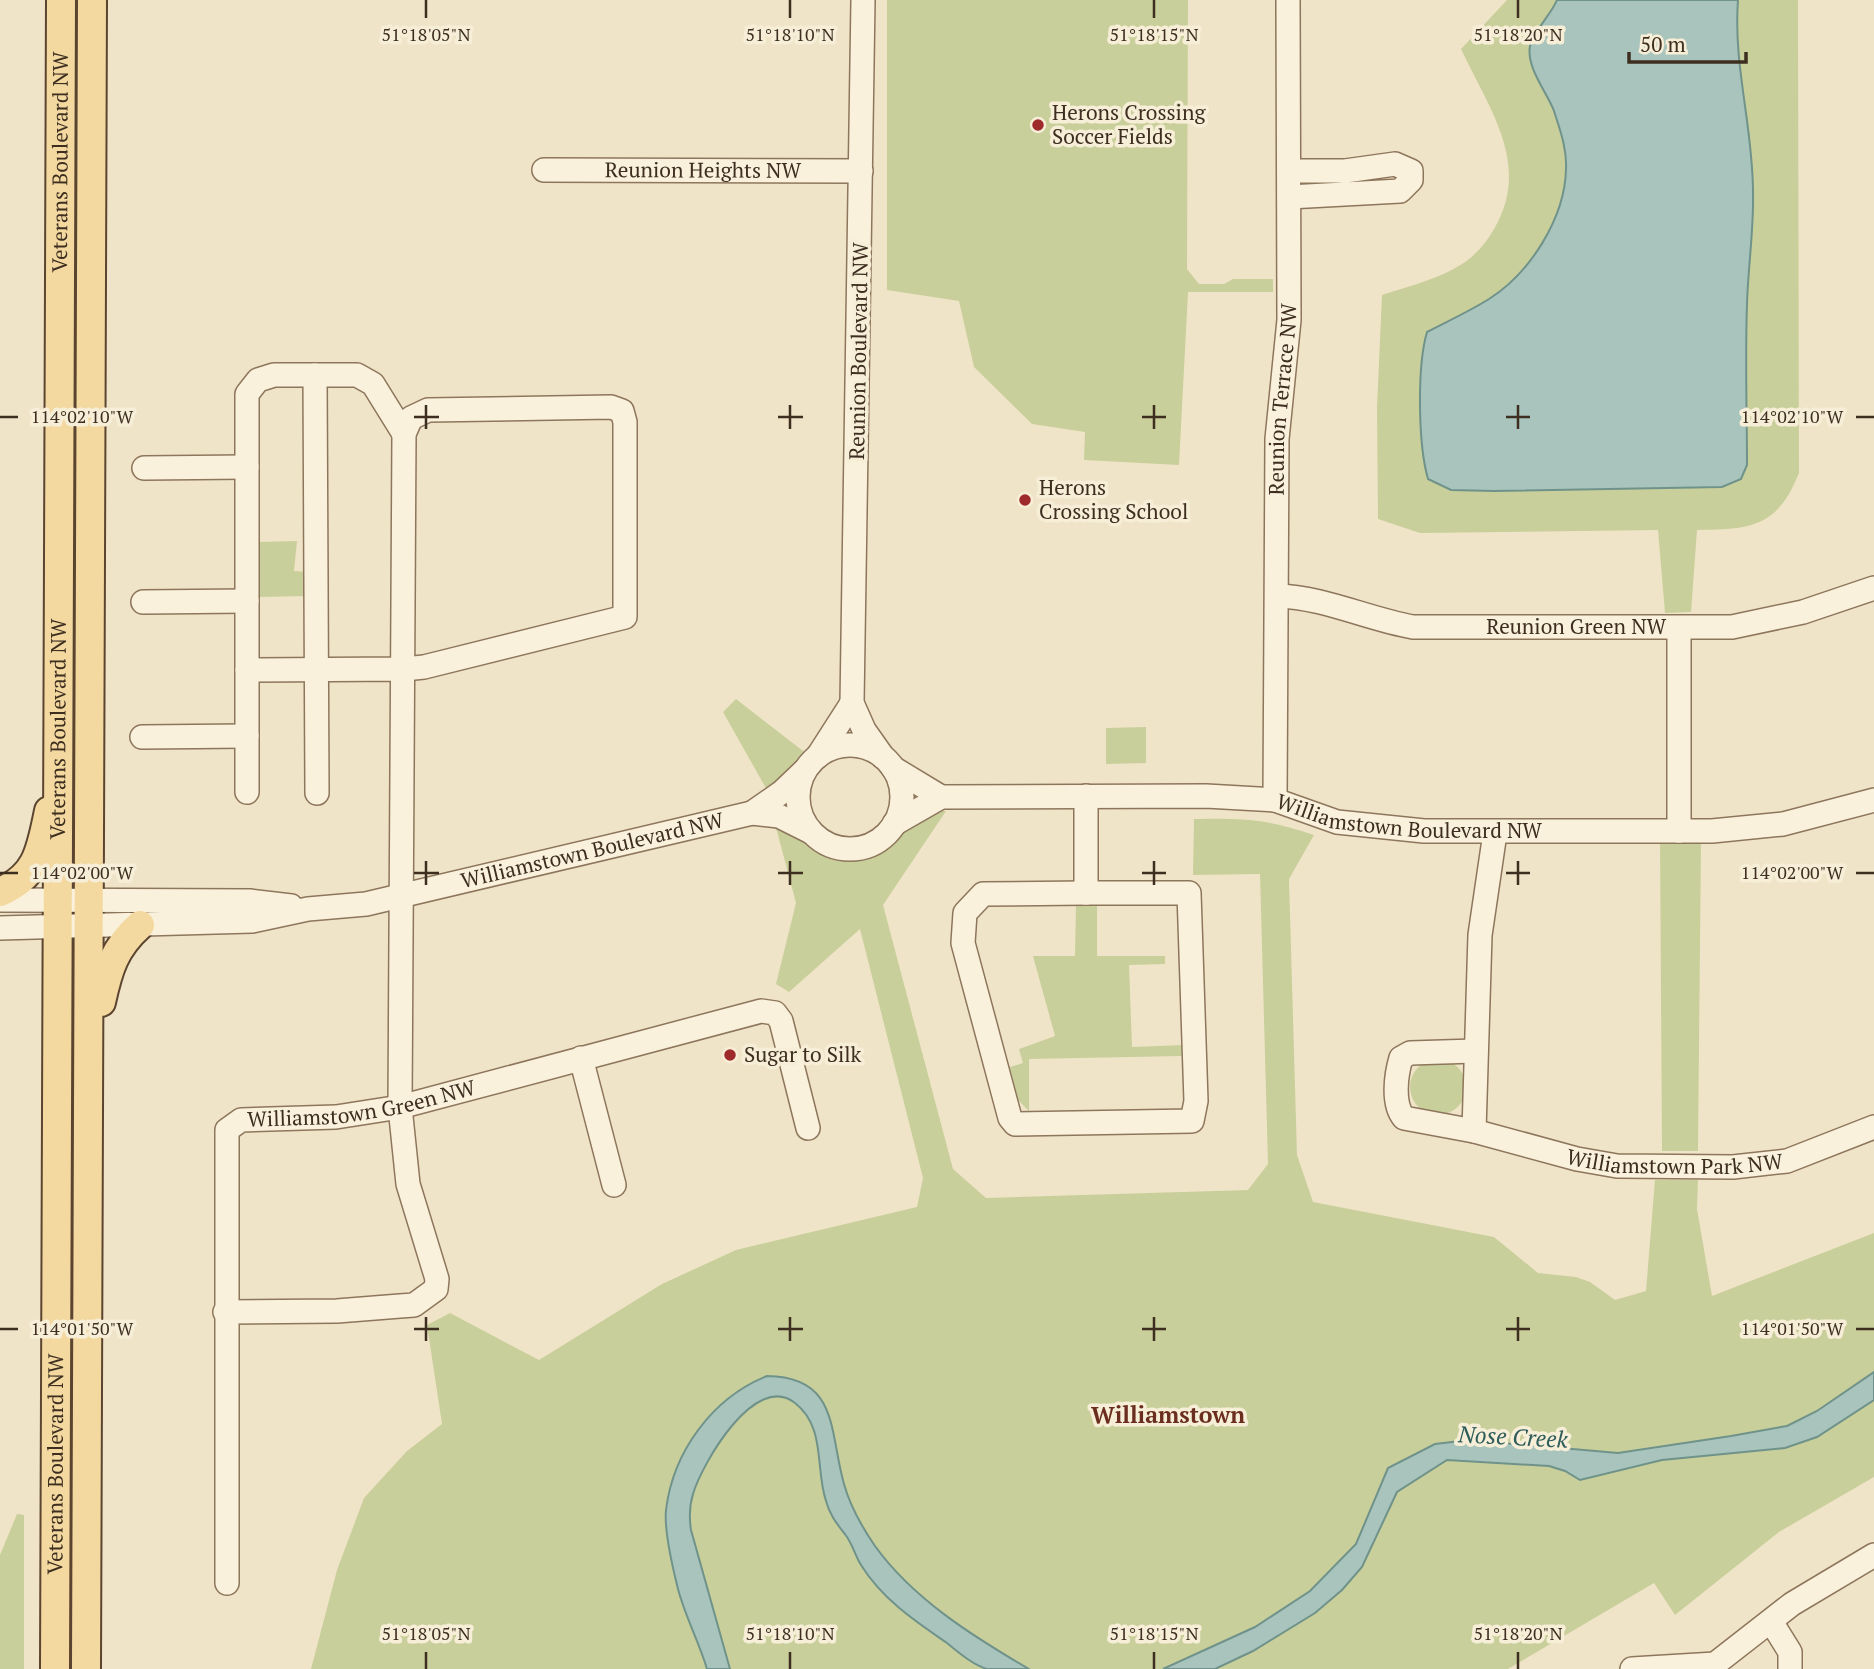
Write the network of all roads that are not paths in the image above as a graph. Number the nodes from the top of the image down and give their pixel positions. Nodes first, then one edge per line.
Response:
1 (61, 0) edge
2 (93, 0) edge
3 (863, 0) edge
4 (1288, 0) edge
5 (544, 170) dead end
6 (861, 170) junction
7 (1289, 170) junction
8 (1289, 197) junction
9 (315, 375) junction
10 (404, 434) junction
11 (247, 467) junction
12 (144, 468) dead end
13 (1874, 588) edge
14 (1277, 596) junction
15 (247, 601) junction
16 (143, 602) dead end
17 (1679, 629) junction
18 (404, 669) junction
19 (247, 670) junction
20 (316, 670) junction
21 (852, 703) junction
22 (247, 736) junction
23 (142, 737) dead end
24 (812, 763) junction
25 (888, 763) junction
26 (59, 764) junction
27 (247, 792) dead end
28 (317, 793) dead end
29 (1086, 796) junction
30 (940, 797) junction
31 (1275, 800) junction
32 (1874, 800) edge
33 (752, 813) junction
34 (894, 824) junction
35 (1679, 831) junction
36 (811, 832) junction
37 (1495, 833) junction
38 (0, 892) edge
39 (1086, 893) junction
40 (403, 896) junction
41 (0, 900) edge
42 (308, 909) junction
43 (58, 914) junction
44 (89, 914) junction
45 (140, 925) junction
46 (0, 928) edge
47 (1475, 1051) junction
48 (88, 1056) junction
49 (581, 1058) junction
50 (400, 1107) junction
51 (1874, 1127) edge
52 (808, 1128) dead end
53 (1474, 1131) junction
54 (614, 1185) dead end
55 (225, 1312) junction
56 (1874, 1555) edge
57 (227, 1583) dead end
58 (1772, 1623) junction
59 (55, 1669) edge
60 (86, 1669) edge
61 (1632, 1669) edge
62 (1790, 1669) edge

1 - 26 main road, Veterans Boulevard NW
2 - 44 main road, Veterans Boulevard NW
3 - 6 street, Reunion Boulevard NW
4 - 7 street, Reunion Terrace NW
5 - 6 street, Reunion Heights NW
6 - 21 street, Reunion Boulevard NW
7 - 8 street, Reunion Terrace NW
7 - 8 street
8 - 14 street, Reunion Terrace NW
9 - 10 street
9 - 11 street
9 - 20 street
10 - 18 street
10 - 18 street
11 - 12 street
11 - 15 street
13 - 17 street, Reunion Green NW
14 - 17 street, Reunion Green NW
14 - 31 street, Reunion Terrace NW
15 - 16 street
15 - 19 street
17 - 35 street
18 - 20 street
18 - 40 street
19 - 20 street
19 - 22 street
20 - 28 street
21 - 24 street
21 - 25 street, Reunion Boulevard NW
22 - 23 street
22 - 27 street
24 - 25 street
24 - 33 street, Williamstown Boulevard NW
24 - 36 street
25 - 30 street
25 - 34 street
26 - 38 main road
26 - 43 main road, Veterans Boulevard NW
29 - 30 street, Williamstown Boulevard NW
29 - 31 street, Williamstown Boulevard NW
29 - 39 street
30 - 34 street
31 - 37 street, Williamstown Boulevard NW
32 - 35 street, Williamstown Boulevard NW
33 - 36 street, Williamstown Boulevard NW
33 - 40 street, Williamstown Boulevard NW
34 - 36 street
35 - 37 street, Williamstown Boulevard NW
37 - 47 street
39 - 39 street
40 - 42 street, Williamstown Boulevard NW
40 - 50 street
41 - 43 street
42 - 44 street, Williamstown Boulevard NW
42 - 45 street, Williamstown Boulevard NW
43 - 44 street
43 - 46 street
43 - 59 main road, Veterans Boulevard NW
44 - 45 street, Williamstown Boulevard NW
44 - 48 main road, Veterans Boulevard NW
45 - 48 main road
47 - 53 street
47 - 53 street, Williamstown Park NW
48 - 60 main road, Veterans Boulevard NW
49 - 50 street, Williamstown Green NW
49 - 52 street, Williamstown Green NW
49 - 54 street
50 - 55 street, Williamstown Green NW
50 - 55 street
51 - 53 street, Williamstown Park NW
55 - 57 street, Williamstown Green NW
56 - 58 street
58 - 61 street
58 - 62 street

